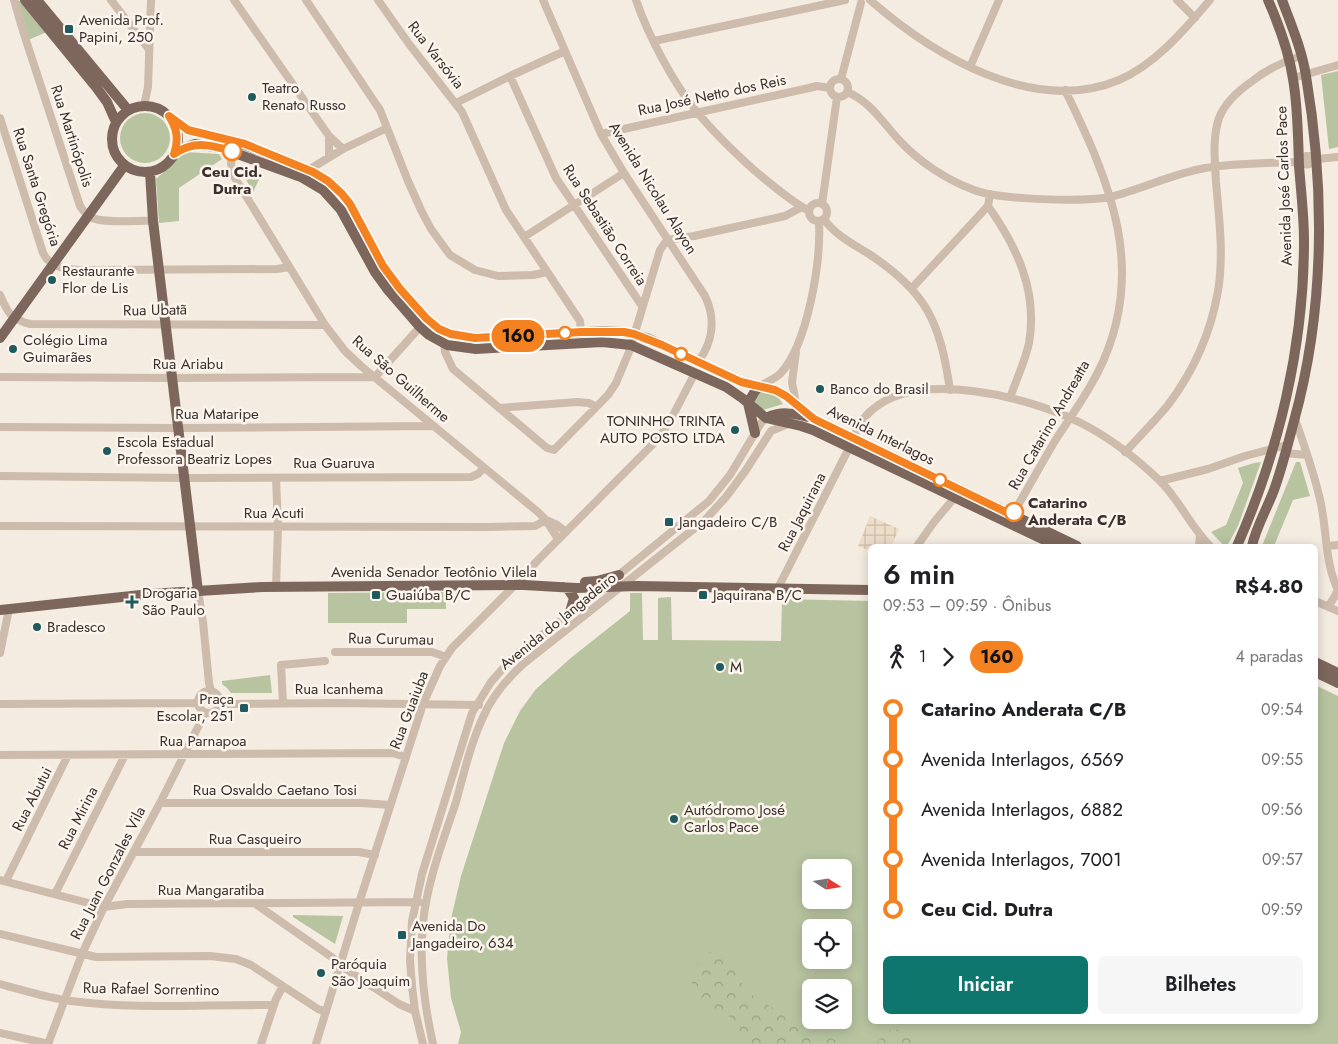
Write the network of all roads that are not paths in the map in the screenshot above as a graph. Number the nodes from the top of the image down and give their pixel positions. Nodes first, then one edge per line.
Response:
1 (14, 0) edge
2 (112, 0) edge
3 (151, 0) edge
4 (234, 0) edge
5 (306, 0) edge
6 (378, 0) edge
7 (543, 0) edge
8 (636, 0) edge
9 (845, 0) edge
10 (870, 0) edge
11 (999, 0) edge
12 (1177, 0) edge
13 (1210, 0) edge
14 (1268, 0) edge
15 (1282, 0) edge
16 (31, 1) edge
17 (859, 1) edge
18 (1195, 18) junction
19 (654, 41) junction
20 (148, 48) junction
21 (565, 51) junction
22 (1301, 56) junction
23 (1289, 60) junction
24 (1338, 65) edge
25 (970, 67) junction
26 (1306, 75) junction
27 (510, 76) junction
28 (1293, 78) junction
29 (842, 79) junction
30 (830, 88) junction
31 (1065, 90) junction
32 (847, 92) junction
33 (837, 97) junction
34 (456, 103) junction
35 (144, 106) junction
36 (128, 110) junction
37 (696, 112) junction
38 (169, 116) junction
39 (0, 118) edge
40 (116, 122) junction
41 (386, 128) junction
42 (601, 134) junction
43 (329, 136) junction
44 (343, 149) junction
45 (232, 151) junction
46 (174, 154) junction
47 (328, 156) junction
48 (1338, 157) edge
49 (1317, 159) junction
50 (1299, 162) junction
51 (124, 166) junction
52 (1216, 167) junction
53 (150, 172) junction
54 (304, 173) junction
55 (624, 173) junction
56 (990, 194) junction
57 (1110, 197) junction
58 (822, 204) junction
59 (575, 206) junction
60 (988, 206) junction
61 (805, 209) junction
62 (89, 216) junction
63 (154, 220) junction
64 (822, 220) junction
65 (524, 237) junction
66 (667, 240) junction
67 (53, 264) junction
68 (289, 267) junction
69 (160, 270) junction
70 (547, 272) junction
71 (912, 288) junction
72 (0, 295) edge
73 (642, 306) junction
74 (14, 318) junction
75 (166, 324) junction
76 (325, 324) junction
77 (420, 327) junction
78 (581, 332) junction
79 (634, 334) junction
80 (0, 338) edge
81 (444, 343) junction
82 (631, 345) junction
83 (796, 348) junction
84 (698, 362) junction
85 (695, 373) junction
86 (0, 377) edge
87 (375, 377) junction
88 (173, 378) junction
89 (760, 386) junction
90 (950, 390) junction
91 (1010, 398) junction
92 (748, 403) junction
93 (796, 404) junction
94 (596, 407) junction
95 (499, 408) junction
96 (766, 418) junction
97 (1071, 418) junction
98 (814, 419) junction
99 (1295, 419) junction
100 (788, 424) junction
101 (434, 426) junction
102 (0, 427) edge
103 (179, 428) junction
104 (755, 433) junction
105 (851, 443) junction
106 (1273, 449) junction
107 (1286, 449) junction
108 (1125, 452) junction
109 (1307, 454) junction
110 (737, 464) junction
111 (484, 468) junction
112 (746, 470) junction
113 (0, 476) edge
114 (184, 478) junction
115 (276, 478) junction
116 (1160, 480) junction
117 (955, 497) junction
118 (1012, 515) junction
119 (546, 520) junction
120 (0, 526) edge
121 (190, 527) junction
122 (278, 527) junction
123 (566, 532) junction
124 (1200, 536) junction
125 (558, 539) junction
126 (918, 544) edge
127 (1053, 544) edge
128 (1072, 544) edge
129 (1199, 544) edge
130 (1208, 544) edge
131 (1238, 544) edge
132 (1253, 544) edge
133 (1338, 545) edge
134 (1327, 546) junction
135 (619, 575) junction
136 (515, 585) junction
137 (562, 586) junction
138 (621, 586) junction
139 (276, 587) junction
140 (605, 588) junction
141 (778, 588) junction
142 (868, 590) edge
143 (1338, 590) edge
144 (198, 591) junction
145 (1318, 602) edge
146 (1328, 607) junction
147 (4, 610) edge
148 (1338, 611) edge
149 (570, 612) junction
150 (335, 652) dead end
151 (0, 653) edge
152 (446, 657) junction
153 (325, 662) dead end
154 (1318, 663) edge
155 (1318, 673) edge
156 (1338, 673) edge
157 (1338, 683) edge
158 (208, 688) junction
159 (283, 703) junction
160 (0, 704) edge
161 (220, 704) junction
162 (423, 704) junction
163 (476, 705) junction
164 (488, 708) junction
165 (201, 711) junction
166 (184, 754) junction
167 (0, 755) edge
168 (68, 755) junction
169 (125, 755) junction
170 (406, 757) junction
171 (160, 803) junction
172 (390, 805) junction
173 (134, 852) junction
174 (374, 855) junction
175 (3, 881) edge
176 (55, 894) junction
177 (415, 902) junction
178 (359, 903) junction
179 (426, 903) junction
180 (255, 904) junction
181 (104, 907) junction
182 (0, 934) edge
183 (82, 954) junction
184 (340, 966) junction
185 (0, 984) edge
186 (283, 986) junction
187 (64, 1000) junction
188 (274, 1005) junction
189 (415, 1011) junction
190 (326, 1012) junction
191 (0, 1032) edge
192 (48, 1044) edge
193 (261, 1044) edge
194 (316, 1044) edge
195 (422, 1044) edge
196 (426, 1044) edge
197 (432, 1044) edge

1 - 62 street, Rua Martinópolis
2 - 20 street
3 - 20 street
4 - 43 street
5 - 41 street
6 - 34 street, Rua Varsóvia
7 - 21 street, Avenida Nicolau Alayon
8 - 19 street
9 - 19 street
10 - 17 street
10 - 25 street
11 - 25 street
12 - 18 street
13 - 18 street
14 - 23 main road, Avenida José Carlos Pace
15 - 22 main road, Avenida José Carlos Pace
16 - 36 main road
16 - 40 main road
17 - 29 street
18 - 31 street
19 - 37 street
20 - 35 street
21 - 27 street
21 - 42 street, Avenida Nicolau Alayon
22 - 23 street
22 - 26 main road, Avenida José Carlos Pace
23 - 28 main road, Avenida José Carlos Pace
23 - 52 street
24 - 26 street
25 - 31 street
26 - 28 street
26 - 49 main road, Avenida José Carlos Pace
27 - 34 street
27 - 59 street, Rua Sebastião Correia
28 - 50 main road, Avenida José Carlos Pace
29 - 30 street
29 - 32 street
30 - 33 street
30 - 37 street, Rua José Netto dos Reis
31 - 57 street, Rua Catarino Andreatta
32 - 33 street
32 - 56 street
33 - 58 street
34 - 65 street, Rua Varsóvia
35 - 36 main road
35 - 38 main road
36 - 40 main road
37 - 42 street, Rua José Netto dos Reis
37 - 61 street
38 - 46 main road
38 - 54 main road, Avenida Interlagos
39 - 67 street, Rua Santa Gregória
40 - 51 main road
41 - 44 street
41 - 70 street
42 - 55 street, Avenida Nicolau Alayon
43 - 44 street
43 - 47 street
44 - 47 street
45 - 46 main road, Avenida Interlagos
45 - 54 main road, Avenida Interlagos
45 - 68 street, Rua São Guilherme
46 - 53 main road
47 - 54 street
48 - 49 street
49 - 50 street
49 - 99 main road, Avenida José Carlos Pace
50 - 52 street
50 - 106 main road, Avenida José Carlos Pace
51 - 53 main road
51 - 62 main road
52 - 57 street
52 - 108 street
53 - 63 main road
54 - 77 main road, Avenida Interlagos
54 - 78 main road, Avenida Interlagos
55 - 59 street
55 - 66 street, Avenida Nicolau Alayon
56 - 57 street
56 - 60 street
57 - 97 street, Rua Catarino Andreatta
58 - 61 street
58 - 64 street
59 - 65 street
59 - 73 street, Rua Sebastião Correia
60 - 71 street
60 - 91 street
61 - 64 street
61 - 66 street
62 - 63 street
62 - 67 main road
63 - 69 main road
64 - 71 street
64 - 83 street
65 - 70 street, Rua Varsóvia
66 - 73 street
66 - 84 street, Avenida Nicolau Alayon
67 - 69 street, Rua Santa Gregória
67 - 74 main road
68 - 69 street, Rua Santa Gregória
68 - 76 street, Rua São Guilherme
69 - 75 main road
70 - 78 street, Rua Varsóvia
71 - 90 street
72 - 74 street
73 - 79 street
74 - 75 street, Rua Ubatã
74 - 80 main road
75 - 76 street, Rua Ubatã
75 - 88 main road
76 - 87 street, Rua São Guilherme
77 - 81 main road, Avenida Interlagos
77 - 87 street
78 - 79 main road, Avenida Interlagos
79 - 82 street
79 - 84 main road, Avenida Interlagos
81 - 82 main road, Avenida Interlagos
81 - 95 street
82 - 85 main road, Avenida Interlagos
82 - 94 street
83 - 89 street
83 - 93 street
84 - 89 main road, Avenida Interlagos
85 - 92 main road, Avenida Interlagos
85 - 123 street, Rua Guaiuba
86 - 88 street, Rua Ariabu
87 - 88 street, Rua Ariabu
87 - 101 street, Rua São Guilherme
88 - 103 main road
89 - 92 main road
89 - 93 main road, Avenida Interlagos
90 - 91 street, Rua Jaquirana
90 - 105 street, Rua Jaquirana
91 - 97 street, Rua Jaquirana
92 - 96 main road, Avenida Interlagos
92 - 104 main road
93 - 98 main road, Avenida Interlagos
94 - 95 street
94 - 95 street
96 - 98 main road
96 - 100 main road, Avenida Interlagos
96 - 104 street, Avenida do Jangadeiro
97 - 108 street, Rua Jaquirana
97 - 118 street, Rua Catarino Andreatta
98 - 105 main road, Avenida Interlagos
99 - 107 main road, Avenida José Carlos Pace
99 - 109 street
100 - 105 main road, Avenida Interlagos
100 - 112 street, Avenida do Jangadeiro
101 - 103 street, Rua Mataripe
101 - 111 street, Rua São Guilherme
102 - 103 street, Rua Mataripe
103 - 114 main road
104 - 110 street, Avenida do Jangadeiro
105 - 117 main road, Avenida Interlagos
105 - 118 main road, Avenida Interlagos
105 - 141 street, Rua Jaquirana
106 - 107 street
106 - 116 street
106 - 131 main road, Avenida José Carlos Pace
107 - 109 street
107 - 132 main road, Avenida José Carlos Pace
108 - 116 street, Rua Jaquirana
109 - 134 street
110 - 112 street
110 - 135 street, Avenida do Jangadeiro
111 - 115 street, Rua Guaruva
111 - 119 street, Rua São Guilherme
112 - 138 street, Avenida do Jangadeiro
113 - 114 street, Rua Guaruva
114 - 115 street, Rua Guaruva
114 - 121 main road
115 - 122 street
116 - 124 street, Rua Jaquirana
117 - 126 street
117 - 127 main road, Avenida Interlagos
118 - 128 main road, Avenida Interlagos
119 - 122 street, Rua Acuti
119 - 123 street, Rua São Guilherme
119 - 125 street, Rua São Guilherme
120 - 121 street, Rua Acuti
121 - 122 street, Rua Acuti
121 - 144 main road
122 - 139 street
123 - 125 street, Rua Guaiuba
124 - 129 street
124 - 130 street, Rua Jaquirana
125 - 136 street, Rua Guaiuba
133 - 134 street
134 - 143 street
135 - 137 main road
135 - 140 street, Avenida do Jangadeiro
136 - 137 main road, Avenida Senador Teotônio Vilela
136 - 139 main road, Avenida Senador Teotônio Vilela
136 - 152 street, Rua Guaiuba
137 - 140 main road, Avenida Senador Teotônio Vilela
137 - 149 main road
138 - 140 main road, Avenida Senador Teotônio Vilela
138 - 141 main road, Avenida Senador Teotônio Vilela
138 - 164 street, Avenida do Jangadeiro
139 - 144 main road, Avenida Senador Teotônio Vilela
140 - 149 street, Avenida do Jangadeiro
141 - 142 main road, Avenida Senador Teotônio Vilela
143 - 146 street
144 - 147 main road, Avenida Senador Teotônio Vilela
144 - 158 street
145 - 146 street
146 - 148 street
147 - 151 street
149 - 163 street, Avenida do Jangadeiro
150 - 152 street, Rua Curumau
152 - 162 street, Rua Guaiuba
153 - 159 street
154 - 156 main road
155 - 157 main road
158 - 161 street
158 - 165 street
159 - 161 street, Rua Icanhema
159 - 162 street, Rua Icanhema
160 - 165 street
161 - 165 street
162 - 163 street, Rua Icanhema
162 - 170 street, Rua Guaiuba
163 - 164 street, Rua Icanhema
163 - 177 street, Avenida do Jangadeiro
164 - 179 street, Avenida do Jangadeiro
165 - 166 street, Rua Juan Gonzales Vila
166 - 169 street, Rua Parnapoa
166 - 170 street, Rua Parnapoa
166 - 171 street, Rua Juan Gonzales Vila
167 - 168 street, Rua Parnapoa
168 - 169 street, Rua Parnapoa
168 - 175 street, Rua Abutui
169 - 176 street, Rua Mirina
170 - 172 street, Rua Guaiuba
171 - 172 street, Rua Osvaldo Caetano Tosi
171 - 173 street, Rua Juan Gonzales Vila
172 - 174 street, Rua Guaiuba
173 - 174 street, Rua Casqueiro
173 - 181 street, Rua Juan Gonzales Vila
174 - 178 street, Rua Guaiuba
175 - 176 street, Rua Mangaratiba
176 - 181 street, Rua Mangaratiba
177 - 178 street, Rua Mangaratiba
177 - 179 street, Rua Mangaratiba
177 - 189 street, Avenida do Jangadeiro
178 - 180 street, Rua Mangaratiba
178 - 184 street, Rua Guaiuba
179 - 197 street, Avenida do Jangadeiro
180 - 181 street, Rua Mangaratiba
180 - 184 street
181 - 183 street, Rua Juan Gonzales Vila
182 - 183 street
183 - 186 street
183 - 187 street, Rua Juan Gonzales Vila
184 - 189 street
184 - 190 street, Rua Guaiuba
185 - 187 street, Rua Rafael Sorrentino
186 - 188 street
186 - 190 street
187 - 188 street, Rua Rafael Sorrentino
187 - 192 street, Rua Juan Gonzales Vila
188 - 193 street
189 - 195 street, Avenida do Jangadeiro
190 - 194 street, Rua Guaiuba
191 - 192 street
196 - 197 street

